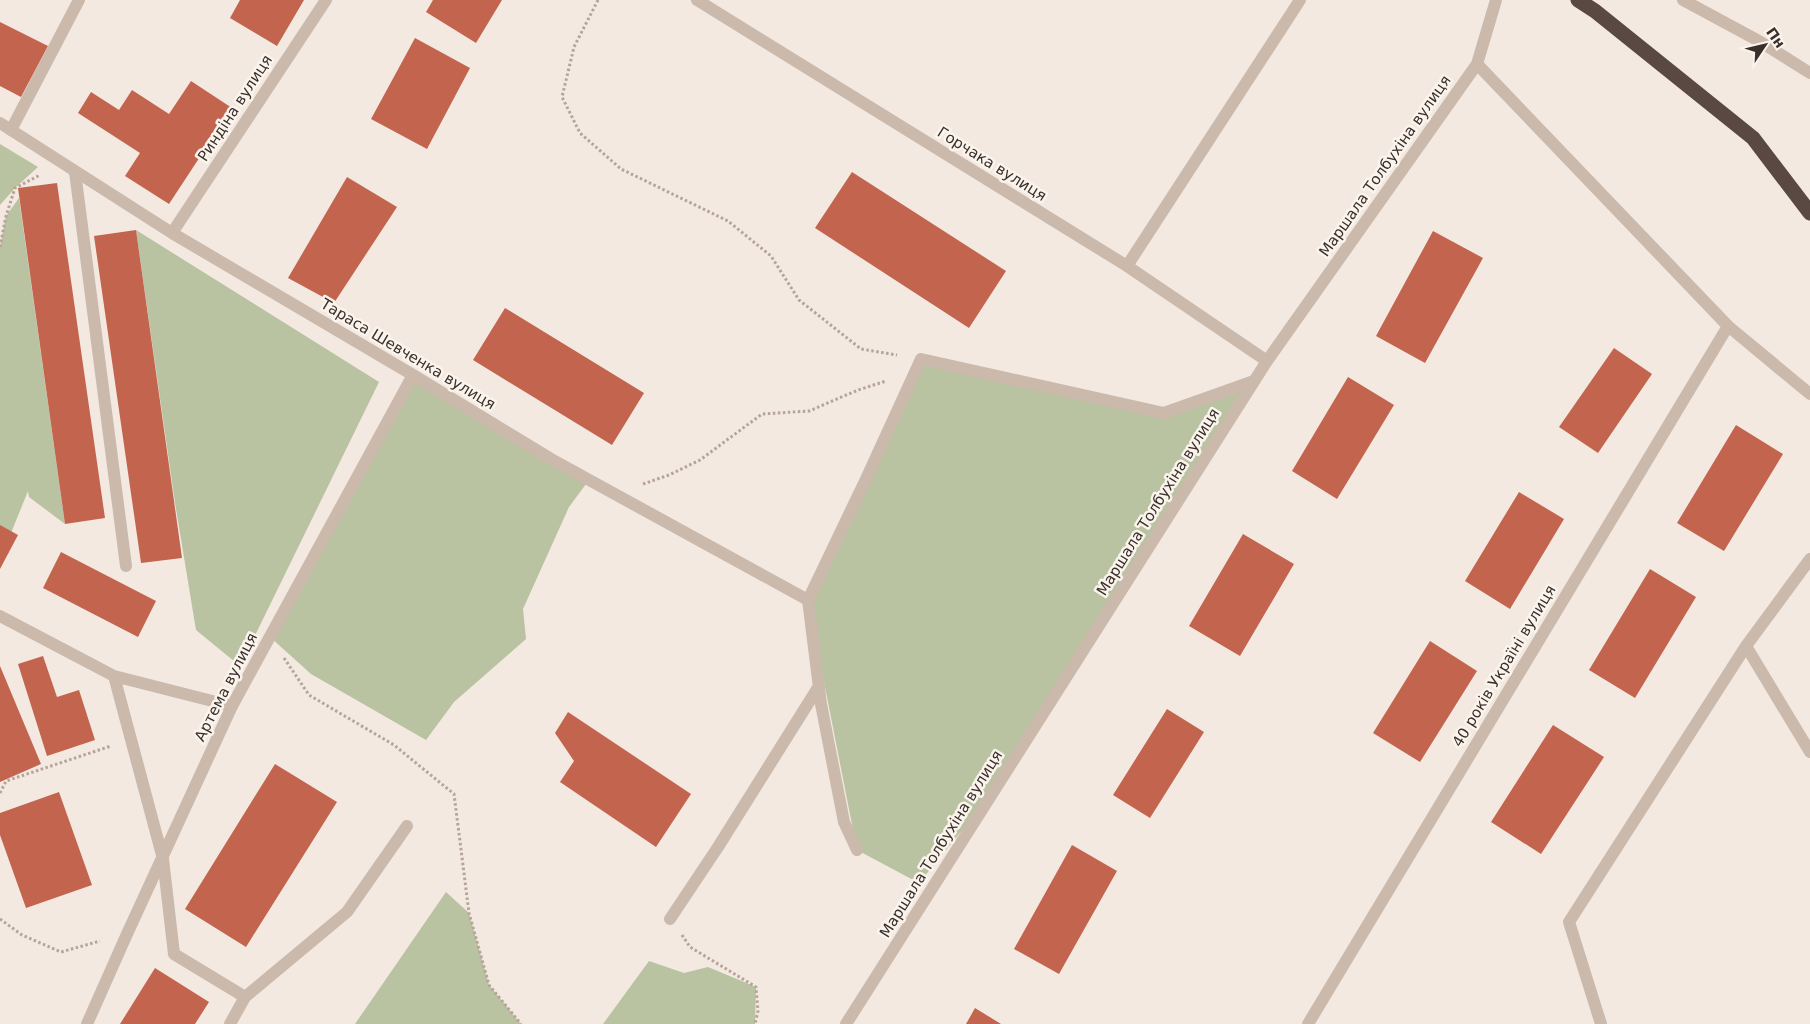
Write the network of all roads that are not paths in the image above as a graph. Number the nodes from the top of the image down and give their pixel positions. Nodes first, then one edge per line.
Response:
1 (80, 0) edge
2 (326, 0) edge
3 (697, 0) edge
4 (1300, 0) edge
5 (1496, 0) edge
6 (1578, 0) edge
7 (1683, 0) edge
8 (1477, 64) junction
9 (1810, 74) edge
10 (6, 127) edge
11 (75, 172) junction
12 (1810, 213) edge
13 (172, 233) junction
14 (1126, 266) junction
15 (1728, 326) junction
16 (1267, 361) junction
17 (413, 375) junction
18 (1254, 381) junction
19 (1810, 394) edge
20 (1810, 559) edge
21 (126, 566) dead end
22 (808, 600) junction
23 (0, 616) edge
24 (1746, 646) junction
25 (114, 676) junction
26 (819, 686) junction
27 (232, 706) junction
28 (1810, 752) edge
29 (407, 826) dead end
30 (857, 850) dead end
31 (162, 859) junction
32 (670, 919) road end
33 (245, 997) junction
34 (87, 1024) edge
35 (230, 1024) edge
36 (846, 1024) edge
37 (1308, 1024) edge
38 (1601, 1024) edge

1 - 10 street
2 - 13 street, Риндіна вулиця
3 - 14 street, Горчака вулиця
4 - 14 street
5 - 8 street, Маршала Толбухіна вулиця
6 - 12 highway
7 - 9 street
8 - 15 street
8 - 16 street, Маршала Толбухіна вулиця
10 - 11 street, Тараса Шевченка вулиця
11 - 13 street, Тараса Шевченка вулиця
11 - 21 street
13 - 17 street, Тараса Шевченка вулиця
14 - 16 street, Горчака вулиця
15 - 19 street
15 - 37 street, 40 років Україні вулиця
16 - 18 street, Маршала Толбухіна вулиця
17 - 22 street, Тараса Шевченка вулиця
17 - 27 street, Артема вулиця
18 - 22 street
18 - 36 street, Маршала Толбухіна вулиця
20 - 24 street
22 - 26 street
23 - 25 street
24 - 28 street
24 - 38 street
25 - 27 street
25 - 31 street
26 - 30 street
26 - 32 street
27 - 31 street, Артема вулиця
29 - 33 street
31 - 33 street
31 - 34 street, Артема вулиця
33 - 35 street

